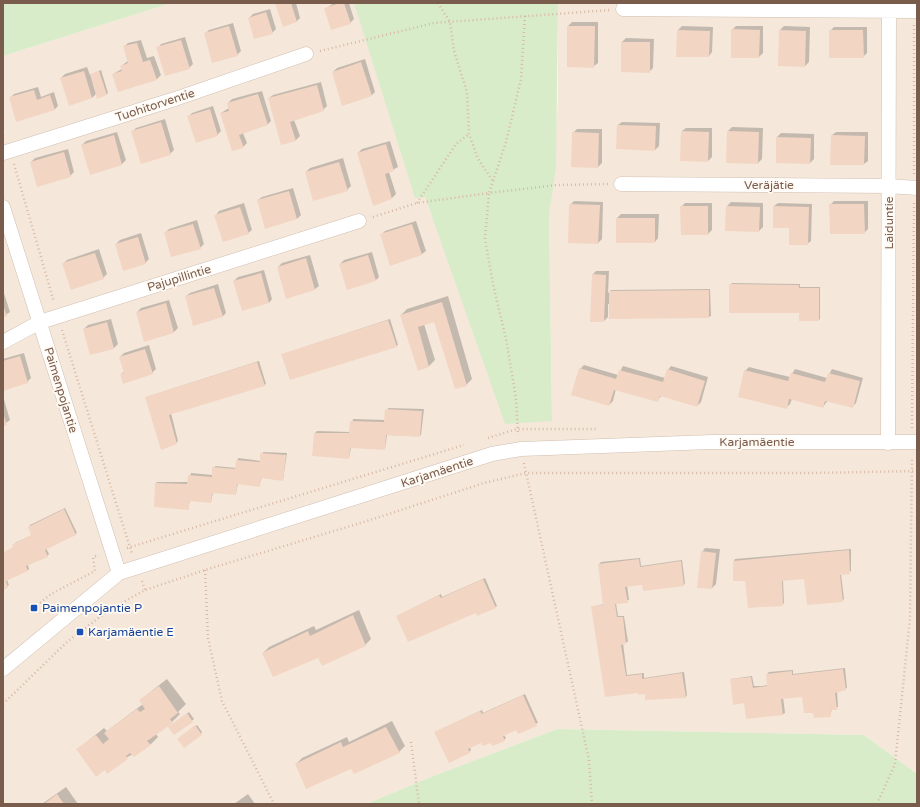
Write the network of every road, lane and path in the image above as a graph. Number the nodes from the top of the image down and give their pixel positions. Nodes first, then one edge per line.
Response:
1 (438, 3) edge
2 (889, 7) edge
3 (623, 9) joint
4 (915, 11) edge
5 (525, 16) junction
6 (450, 22) junction
7 (306, 54) joint
8 (469, 134) junction
9 (7, 152) edge
10 (493, 181) junction
11 (621, 184) joint
12 (889, 186) junction
13 (915, 188) edge
14 (490, 193) junction
15 (417, 203) junction
16 (3, 207) edge
17 (359, 221) joint
18 (58, 316) junction
19 (40, 322) junction
20 (3, 342) edge
21 (487, 438) dead end
22 (914, 442) edge
23 (472, 443) dead end
24 (888, 443) junction
25 (912, 471) junction
26 (917, 471) edge
27 (526, 473) junction
28 (129, 547) junction
29 (112, 550) junction
30 (136, 568) junction
31 (205, 570) junction
32 (119, 574) junction
33 (145, 590) junction
34 (34, 608) dead end
35 (3, 669) edge
36 (3, 704) edge
37 (410, 742) dead end
38 (274, 804) edge
39 (419, 804) edge
40 (592, 804) edge
41 (877, 804) edge

1 - 6 path
2 - 3 street
2 - 4 street
2 - 12 street, Laiduntie
3 - 5 path
4 - 13 path
5 - 6 path
5 - 10 path
6 - 7 path
6 - 8 path
7 - 9 street, Tuohitorventie
8 - 10 path
8 - 15 path
9 - 18 path
10 - 14 path
11 - 12 street, Veräjätie
11 - 14 path
12 - 13 street, Veräjätie
12 - 24 street, Laiduntie
13 - 22 path
14 - 15 path
14 - 21 path
15 - 17 path
16 - 19 street, Paimenpojantie
17 - 18 street, Pajupillintie
18 - 19 street, Pajupillintie
18 - 28 path
19 - 20 street, Pajupillintie
19 - 29 street, Paimenpojantie
22 - 24 street, Karjamäentie
22 - 25 path
23 - 28 path
24 - 30 street, Karjamäentie
25 - 26 path
25 - 27 path
25 - 41 path
27 - 31 path
27 - 40 path
28 - 29 path
28 - 30 path
29 - 32 street, Paimenpojantie
29 - 34 path
30 - 32 street, Karjamäentie
30 - 33 path
31 - 33 path
31 - 38 path
32 - 35 street, Karjamäentie
33 - 36 path
37 - 39 path

